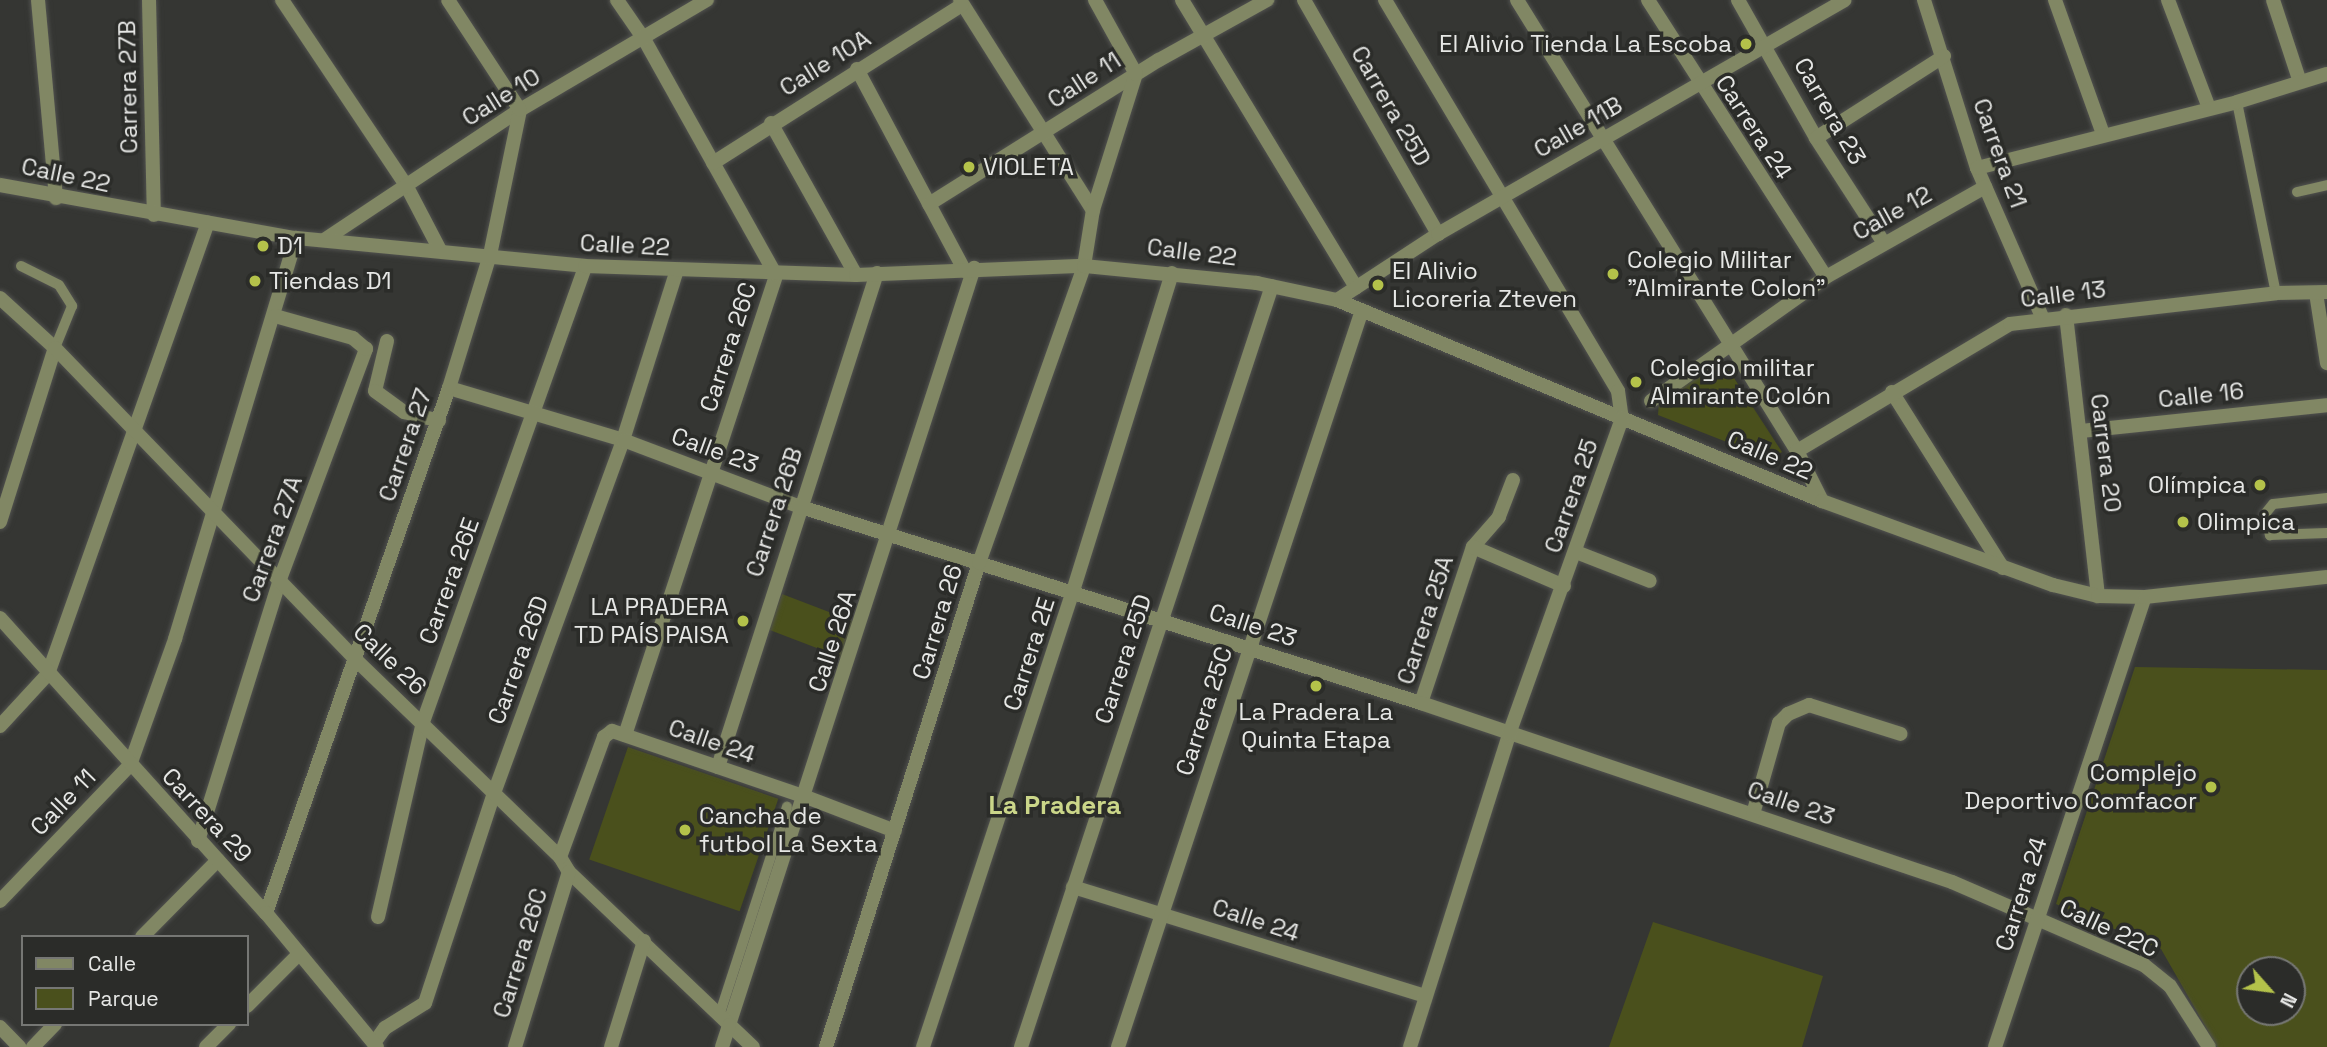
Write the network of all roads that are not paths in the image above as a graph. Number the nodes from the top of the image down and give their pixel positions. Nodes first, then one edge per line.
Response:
1 (38, 0) edge
2 (149, 0) edge
3 (282, 0) edge
4 (448, 0) edge
5 (617, 0) edge
6 (707, 0) edge
7 (1095, 0) edge
8 (1182, 0) edge
9 (1267, 0) edge
10 (1304, 0) edge
11 (1385, 0) edge
12 (1517, 0) edge
13 (1648, 0) edge
14 (1738, 0) edge
15 (1845, 0) edge
16 (1924, 0) edge
17 (2054, 0) edge
18 (2168, 0) edge
19 (2273, 0) edge
20 (961, 2) edge
21 (1203, 36) junction
22 (645, 39) junction
23 (1766, 44) junction
24 (1944, 56) junction
25 (857, 69) junction
26 (1136, 74) junction
27 (2327, 74) edge
28 (2300, 82) junction
29 (1698, 84) junction
30 (2237, 102) junction
31 (2209, 108) junction
32 (520, 110) junction
33 (771, 123) junction
34 (2103, 134) junction
35 (1042, 135) junction
36 (1604, 138) junction
37 (1816, 138) junction
38 (713, 163) junction
39 (1977, 168) junction
40 (0, 185) edge
41 (406, 185) junction
42 (2327, 185) edge
43 (1985, 187) junction
44 (2297, 192) dead end
45 (56, 198) junction
46 (1502, 198) junction
47 (929, 204) junction
48 (1093, 211) junction
49 (154, 215) junction
50 (208, 222) junction
51 (1438, 234) junction
52 (296, 238) junction
53 (324, 240) junction
54 (1884, 243) junction
55 (440, 250) junction
56 (490, 255) junction
57 (21, 266) dead end
58 (585, 266) junction
59 (1084, 266) junction
60 (677, 270) junction
61 (970, 270) junction
62 (877, 272) junction
63 (1172, 273) junction
64 (776, 275) junction
65 (856, 275) junction
66 (1826, 277) junction
67 (1272, 286) junction
68 (1356, 287) junction
69 (2321, 292) edge
70 (2276, 293) junction
71 (0, 298) edge
72 (1337, 300) junction
73 (1362, 310) junction
74 (275, 316) junction
75 (2066, 316) junction
76 (2042, 317) junction
77 (387, 341) dead end
78 (1732, 347) junction
79 (55, 348) junction
80 (2327, 363) edge
81 (449, 388) junction
82 (1892, 392) junction
83 (1651, 401) dead end
84 (2327, 405) edge
85 (532, 415) junction
86 (1622, 418) junction
87 (439, 421) junction
88 (134, 430) junction
89 (2081, 430) junction
90 (623, 440) junction
91 (1797, 451) junction
92 (710, 471) junction
93 (1513, 480) dead end
94 (2327, 498) edge
95 (1822, 502) junction
96 (798, 506) junction
97 (212, 510) junction
98 (0, 522) edge
99 (2327, 533) edge
100 (890, 534) junction
101 (1473, 547) junction
102 (1576, 552) junction
103 (979, 563) junction
104 (2003, 568) junction
105 (2327, 577) edge
106 (280, 579) junction
107 (1650, 580) dead end
108 (1564, 586) junction
109 (1073, 591) junction
110 (2098, 596) junction
111 (2145, 597) junction
112 (0, 618) edge
113 (1159, 618) junction
114 (1249, 647) junction
115 (354, 658) junction
116 (48, 674) junction
117 (1421, 703) junction
118 (423, 722) junction
119 (0, 726) edge
120 (1509, 734) junction
121 (1901, 734) dead end
122 (625, 735) junction
123 (604, 737) joint
124 (130, 765) junction
125 (718, 767) junction
126 (494, 793) junction
127 (806, 797) junction
128 (787, 807) dead end
129 (1753, 814) junction
130 (895, 831) junction
131 (198, 841) junction
132 (560, 857) junction
133 (218, 860) junction
134 (569, 872) junction
135 (1073, 887) junction
136 (0, 901) edge
137 (267, 913) junction
138 (1162, 914) junction
139 (378, 917) dead end
140 (2037, 920) junction
141 (144, 935) edge
142 (644, 941) junction
143 (299, 954) junction
144 (1426, 996) junction
145 (248, 1005) edge
146 (725, 1019) junction
147 (53, 1026) edge
148 (227, 1026) edge
149 (0, 1027) edge
150 (374, 1046) edge
151 (19, 1047) edge
152 (33, 1047) edge
153 (206, 1047) edge
154 (515, 1047) edge
155 (611, 1047) edge
156 (722, 1047) edge
157 (753, 1047) edge
158 (826, 1047) edge
159 (923, 1047) edge
160 (1021, 1047) edge
161 (1118, 1047) edge
162 (1409, 1047) edge
163 (1995, 1047) edge
164 (2209, 1047) edge

1 - 45 street
2 - 49 street, Carrera 27B
3 - 41 street
4 - 32 street
5 - 22 street, Carrera 26C
6 - 22 street, Calle 10
7 - 26 street
8 - 21 street
9 - 21 street, Calle 11
10 - 51 street, Carrera 25D
11 - 46 street, Carrera 25
12 - 36 street
13 - 29 street, Carrera 24
14 - 23 street, Carrera 23
15 - 23 street, Calle 11B
16 - 24 street, Carrera 21
17 - 34 street
18 - 31 street
19 - 28 street
20 - 25 street, Calle 10A
20 - 35 street
21 - 26 street, Calle 11
21 - 68 street
22 - 32 street, Calle 10
22 - 38 street, Carrera 26C
23 - 29 street, Calle 11B
23 - 37 street, Carrera 23
24 - 37 street
24 - 39 street, Carrera 21
25 - 33 street, Calle 10A
25 - 47 street
26 - 35 street, Calle 11
26 - 48 street, Carrera 26
27 - 28 street
28 - 30 street
29 - 36 street, Calle 11B
29 - 66 street, Carrera 24
30 - 31 street
30 - 70 lane
31 - 34 street
32 - 41 street, Calle 10
32 - 56 street, Carrera 27
33 - 38 street, Calle 10A
33 - 65 street
34 - 39 street
35 - 47 street, Calle 11
35 - 48 street
36 - 46 street, Calle 11B
36 - 78 street
37 - 54 street, Carrera 23
38 - 64 street, Carrera 26C
39 - 43 street, Carrera 21
40 - 45 street, Calle 22
41 - 53 street, Calle 10
41 - 55 street
42 - 44 lane
43 - 54 street, Calle 12
43 - 76 street, Carrera 21
45 - 49 street, Calle 22
46 - 51 street, Calle 11B
46 - 86 street, Carrera 25
47 - 61 street
48 - 59 street, Carrera 26
49 - 50 street, Calle 22
50 - 52 street, Calle 22
50 - 88 street
51 - 68 street, Calle 11B
52 - 53 street, Calle 22
52 - 74 street
53 - 55 street, Calle 22
54 - 66 street, Calle 12
55 - 56 street, Calle 22
56 - 58 street, Calle 22
56 - 81 street, Carrera 27
57 - 79 lane
58 - 60 street, Calle 22
58 - 85 street, Carrera 26E
59 - 61 street, Calle 22
59 - 63 street, Calle 22
59 - 103 street, Carrera 26
60 - 64 street, Calle 22
60 - 90 street, Carrera 26D
61 - 62 street, Calle 22
61 - 100 street, Calle 26A
62 - 65 street, Calle 22
62 - 96 street, Carrera 26B
63 - 67 street, Calle 22
63 - 109 street, Carrera 2E
64 - 65 street, Calle 22
64 - 92 street, Carrera 26C
66 - 78 street, Calle 12
67 - 72 street, Calle 22
67 - 113 street, Carrera 25D
68 - 72 street, Calle 11B
69 - 70 street, Calle 13
69 - 80 street
70 - 75 street, Calle 13
71 - 79 street, Calle 26
72 - 73 street, Calle 22
73 - 86 street, Calle 22
73 - 114 street, Carrera 25C
74 - 97 street
74 - 106 street, Carrera 27A
75 - 76 street, Calle 13
75 - 89 street, Carrera 20
76 - 82 street, Calle 13
77 - 87 street
78 - 83 street, Calle 12
78 - 91 street
79 - 88 street, Calle 26
79 - 98 street
81 - 85 street, Calle 23
81 - 87 street, Carrera 27
82 - 91 street, Calle 13
82 - 104 street
84 - 89 street, Calle 16
85 - 90 street, Calle 23
85 - 118 street, Carrera 26E
86 - 95 street, Calle 22
86 - 102 street, Carrera 25
87 - 115 street, Carrera 27
88 - 97 street, Calle 26
88 - 116 street
89 - 110 street, Carrera 20
90 - 92 street, Calle 23
90 - 126 street, Carrera 26D
91 - 95 street
92 - 96 street, Calle 23
92 - 122 street, Carrera 26C
93 - 101 street, Carrera 25A
94 - 99 lane
95 - 104 street, Calle 22
96 - 100 street, Calle 23
96 - 125 street, Carrera 26B
97 - 106 street, Calle 26
97 - 124 street
100 - 103 street, Calle 23
100 - 127 street, Calle 26A
101 - 108 street
101 - 117 street, Carrera 25A
102 - 107 street
102 - 108 street, Carrera 25
103 - 109 street, Calle 23
103 - 130 street, Carrera 26
104 - 110 street, Calle 22
105 - 111 street, Calle 22
106 - 115 street, Calle 26
106 - 131 street, Carrera 27A
108 - 120 street, Carrera 25
109 - 113 street, Calle 23
109 - 159 street, Carrera 2E
110 - 111 street, Calle 22
111 - 140 street, Carrera 24
112 - 116 street, Carrera 29
113 - 114 street, Calle 23
113 - 135 street, Carrera 25D
114 - 117 street, Calle 23
114 - 138 street, Carrera 25C
115 - 118 street, Calle 26
115 - 137 street, Carrera 27
116 - 119 street
116 - 124 street, Carrera 29
117 - 120 street, Calle 23
118 - 126 street, Calle 26
118 - 139 street, Carrera 26E
120 - 129 street, Calle 23
120 - 144 street, Carrera 25
121 - 129 street
122 - 123 street, Calle 24
122 - 125 street, Calle 24
123 - 132 street, Carrera 26C
124 - 131 street, Carrera 29
124 - 136 street, Calle 11
125 - 127 street, Calle 24
126 - 132 street, Calle 26
126 - 150 street, Carrera 26D
127 - 130 street, Calle 24
127 - 146 street, Calle 26A
128 - 146 lane
129 - 140 street, Calle 23
130 - 158 street, Carrera 26
131 - 133 street, Carrera 29
132 - 134 street, Calle 26
133 - 137 street, Carrera 29
133 - 141 street
134 - 142 street, Calle 26
134 - 154 street, Carrera 26C
135 - 138 street, Calle 24
135 - 160 street, Carrera 25D
137 - 143 street, Carrera 29
138 - 144 street, Calle 24
138 - 161 street, Carrera 25C
140 - 163 street, Carrera 24
140 - 164 street, Calle 22C
142 - 146 street, Calle 26
142 - 155 street
143 - 145 street
143 - 150 street, Carrera 29
144 - 162 street, Carrera 25
146 - 156 street, Calle 26A
146 - 157 street, Calle 26
147 - 152 street
148 - 153 street
149 - 151 street

